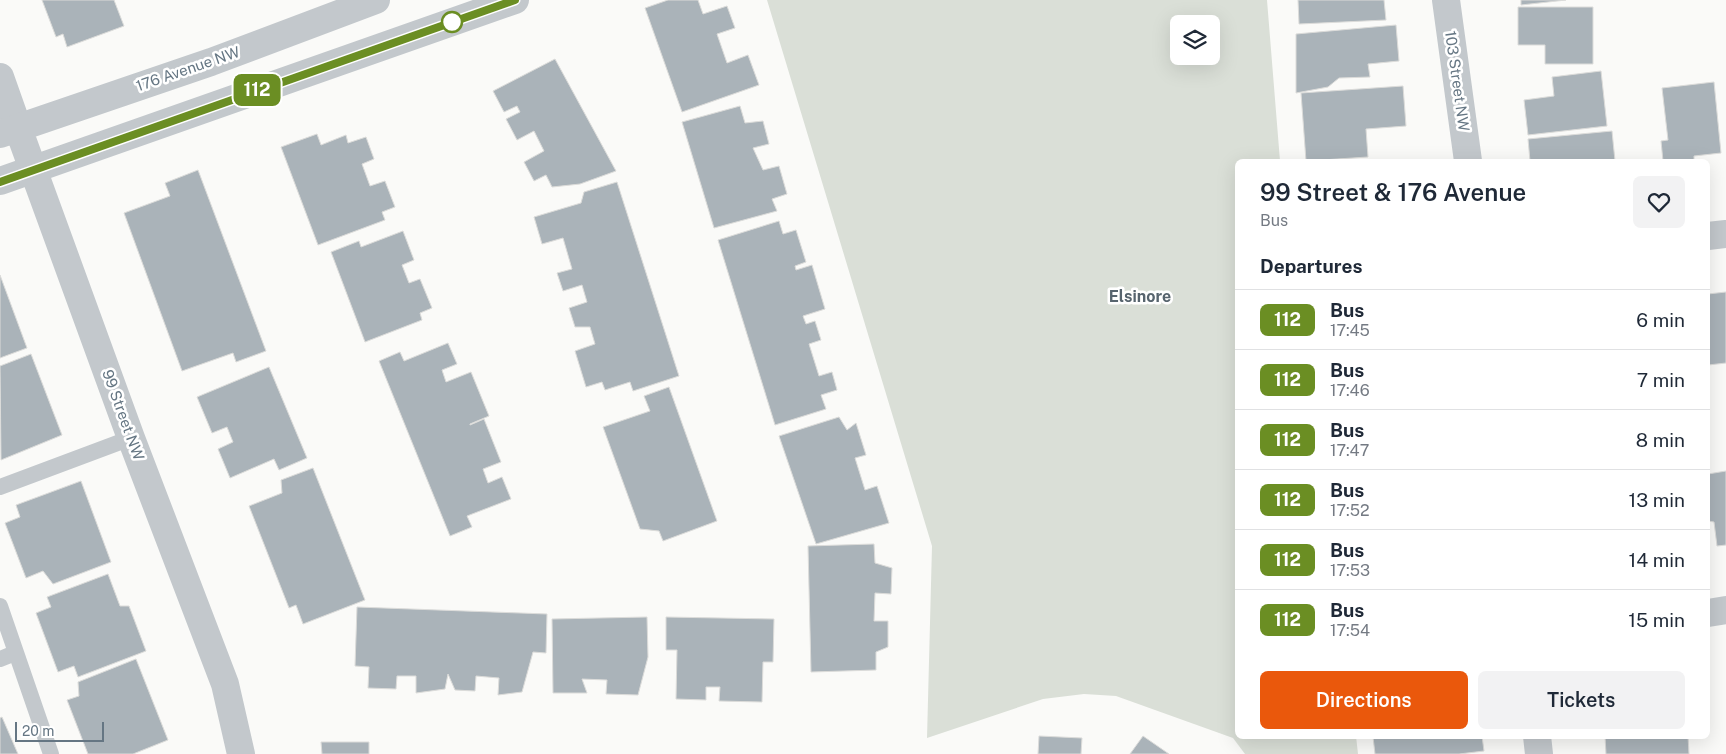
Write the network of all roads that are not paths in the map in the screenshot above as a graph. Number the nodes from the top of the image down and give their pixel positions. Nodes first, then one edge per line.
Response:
1 (376, 0) edge
2 (514, 0) edge
3 (1446, 0) edge
4 (0, 77) edge
5 (9, 131) edge
6 (1468, 159) edge
7 (34, 170) junction
8 (0, 182) edge
9 (1726, 234) edge
10 (1710, 236) edge
11 (131, 438) junction
12 (0, 487) edge
13 (0, 606) edge
14 (1726, 610) edge
15 (1710, 613) edge
16 (8, 656) edge
17 (1537, 739) edge
18 (51, 754) edge
19 (241, 754) edge
20 (1539, 754) edge

1 - 5 street, 176 Avenue NW
2 - 7 street
3 - 6 street, 103 Street NW
4 - 5 street, 99 Street NW
5 - 7 street, 99 Street NW
7 - 8 street
7 - 11 street, 99 Street NW
9 - 10 street
11 - 12 lane
11 - 19 street, 99 Street NW
13 - 16 lane
14 - 15 street
16 - 18 lane
17 - 20 street

